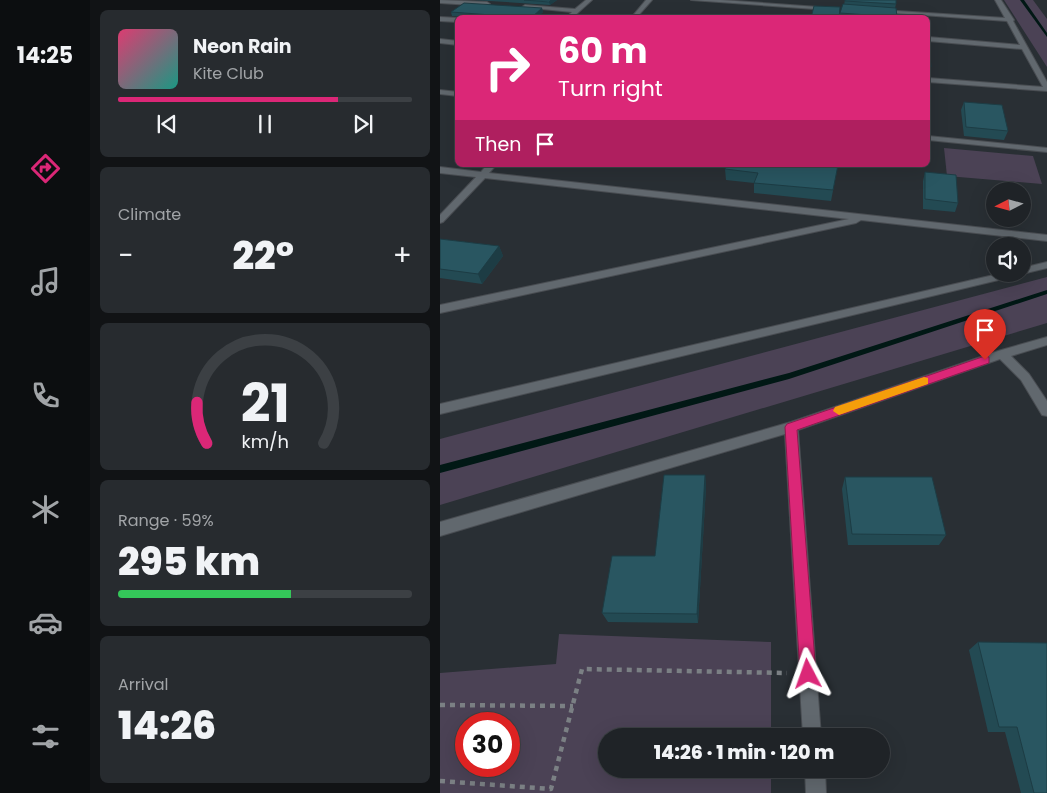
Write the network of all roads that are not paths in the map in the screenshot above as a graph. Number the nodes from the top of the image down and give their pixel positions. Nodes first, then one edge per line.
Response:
1 (589, 0) edge
2 (649, 0) edge
3 (694, 0) edge
4 (998, 0) edge
5 (440, 1) edge
6 (499, 5) edge
7 (518, 7) edge
8 (833, 9) edge
9 (577, 11) junction
10 (872, 11) edge
11 (572, 15) edge
12 (636, 15) edge
13 (440, 19) edge
14 (455, 20) edge
15 (1011, 20) junction
16 (930, 40) edge
17 (440, 41) edge
18 (455, 43) edge
19 (1025, 46) junction
20 (930, 80) edge
21 (1047, 89) edge
22 (440, 92) edge
23 (455, 94) edge
24 (930, 138) edge
25 (1047, 150) edge
26 (490, 167) edge
27 (440, 170) edge
28 (483, 175) junction
29 (866, 218) junction
30 (440, 220) edge
31 (1047, 238) edge
32 (1047, 265) edge
33 (1031, 269) edge
34 (986, 280) edge
35 (440, 309) edge
36 (1047, 341) edge
37 (1002, 354) junction
38 (440, 409) edge
39 (1047, 411) edge
40 (791, 427) junction
41 (440, 529) edge
42 (811, 728) edge
43 (815, 778) edge
44 (816, 793) edge

1 - 9 street
2 - 12 street
3 - 8 street
4 - 15 street
5 - 6 street
7 - 9 street
9 - 11 street
10 - 15 street
13 - 14 street
15 - 19 street
16 - 19 street
17 - 18 street
19 - 21 street
20 - 21 street
22 - 23 street
24 - 25 street
26 - 28 street
27 - 28 street
28 - 29 street
28 - 30 street
29 - 31 street
29 - 35 street
32 - 33 street
34 - 38 street
36 - 37 street
37 - 39 street
37 - 40 street
40 - 41 street
40 - 42 street
43 - 44 street

